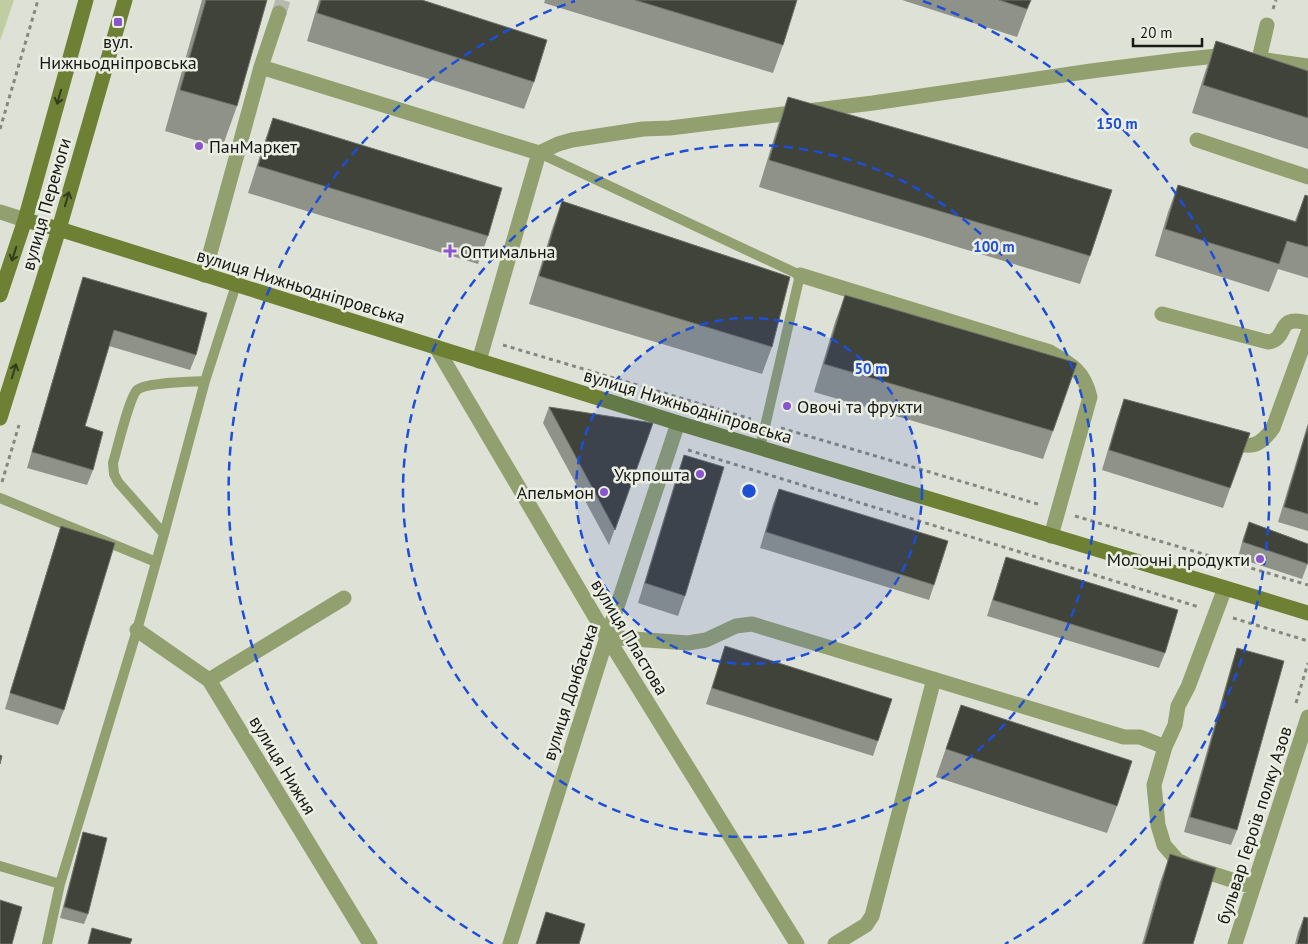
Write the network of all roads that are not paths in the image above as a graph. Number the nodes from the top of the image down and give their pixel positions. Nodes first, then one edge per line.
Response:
1 (86, 0) edge
2 (125, 0) edge
3 (279, 13) tunnel mouth
4 (1267, 25) dead end
5 (1259, 59) junction
6 (1308, 66) edge
7 (261, 67) junction
8 (1197, 140) dead end
9 (539, 153) junction
10 (1308, 177) edge
11 (0, 212) edge
12 (25, 220) junction
13 (59, 229) junction
14 (204, 275) junction
15 (800, 275) junction
16 (236, 285) junction
17 (0, 295) edge
18 (1162, 314) dead end
19 (1308, 323) edge
20 (1308, 332) edge
21 (436, 347) junction
22 (479, 361) junction
23 (205, 381) junction
24 (0, 418) edge
25 (678, 423) junction
26 (1210, 438) edge
27 (760, 448) junction
28 (0, 498) edge
29 (164, 534) junction
30 (1051, 536) junction
31 (156, 562) junction
32 (1225, 588) junction
33 (344, 598) dead end
34 (1308, 613) edge
35 (138, 630) junction
36 (607, 637) junction
37 (934, 679) junction
38 (209, 680) junction
39 (1308, 717) edge
40 (1165, 747) junction
41 (0, 866) edge
42 (60, 884) junction
43 (1253, 887) junction
44 (47, 944) edge
45 (370, 944) edge
46 (510, 944) edge
47 (797, 944) edge
48 (835, 944) edge
49 (1235, 944) edge

1 -> 12 street, вулиця Перемоги
13 -> 2 street, вулиця Перемоги
3 - 7 street
4 - 5 street
5 - 6 street
5 - 9 street
7 - 9 street
7 - 14 street
8 - 10 street
9 - 15 lane
9 - 22 street
11 - 12 street
12 - 13 street, вулиця Нижньодніпровська
12 -> 17 street, вулиця Перемоги
13 - 14 street, вулиця Нижньодніпровська
24 -> 13 street, вулиця Перемоги
14 - 16 street, вулиця Нижньодніпровська
15 - 27 lane
15 - 30 street
16 - 21 street, вулиця Нижньодніпровська
16 - 23 lane
18 - 19 street
20 - 26 street
21 - 22 street, вулиця Нижньодніпровська
21 - 36 street, вулиця Пластова
22 - 25 street, вулиця Нижньодніпровська
23 - 29 lane
23 - 29 lane
25 - 27 street, вулиця Нижньодніпровська
25 - 36 street, вулиця Донбаська
27 - 30 street, вулиця Нижньодніпровська
28 - 31 lane
29 - 31 lane
30 - 32 street, вулиця Нижньодніпровська
31 - 35 lane
32 - 34 street, вулиця Нижньодніпровська
32 - 40 street
33 - 38 street
35 - 38 street, вулиця Нижня
35 - 42 lane
36 - 37 street
36 - 46 street, вулиця Донбаська
36 - 47 street, вулиця Пластова
37 - 40 street
37 - 48 street
38 - 45 street, вулиця Нижня
39 - 43 street, бульвар Героїв полку Азов
40 - 43 street
41 - 42 lane
42 - 44 lane
43 - 49 street, бульвар Героїв полку Азов

